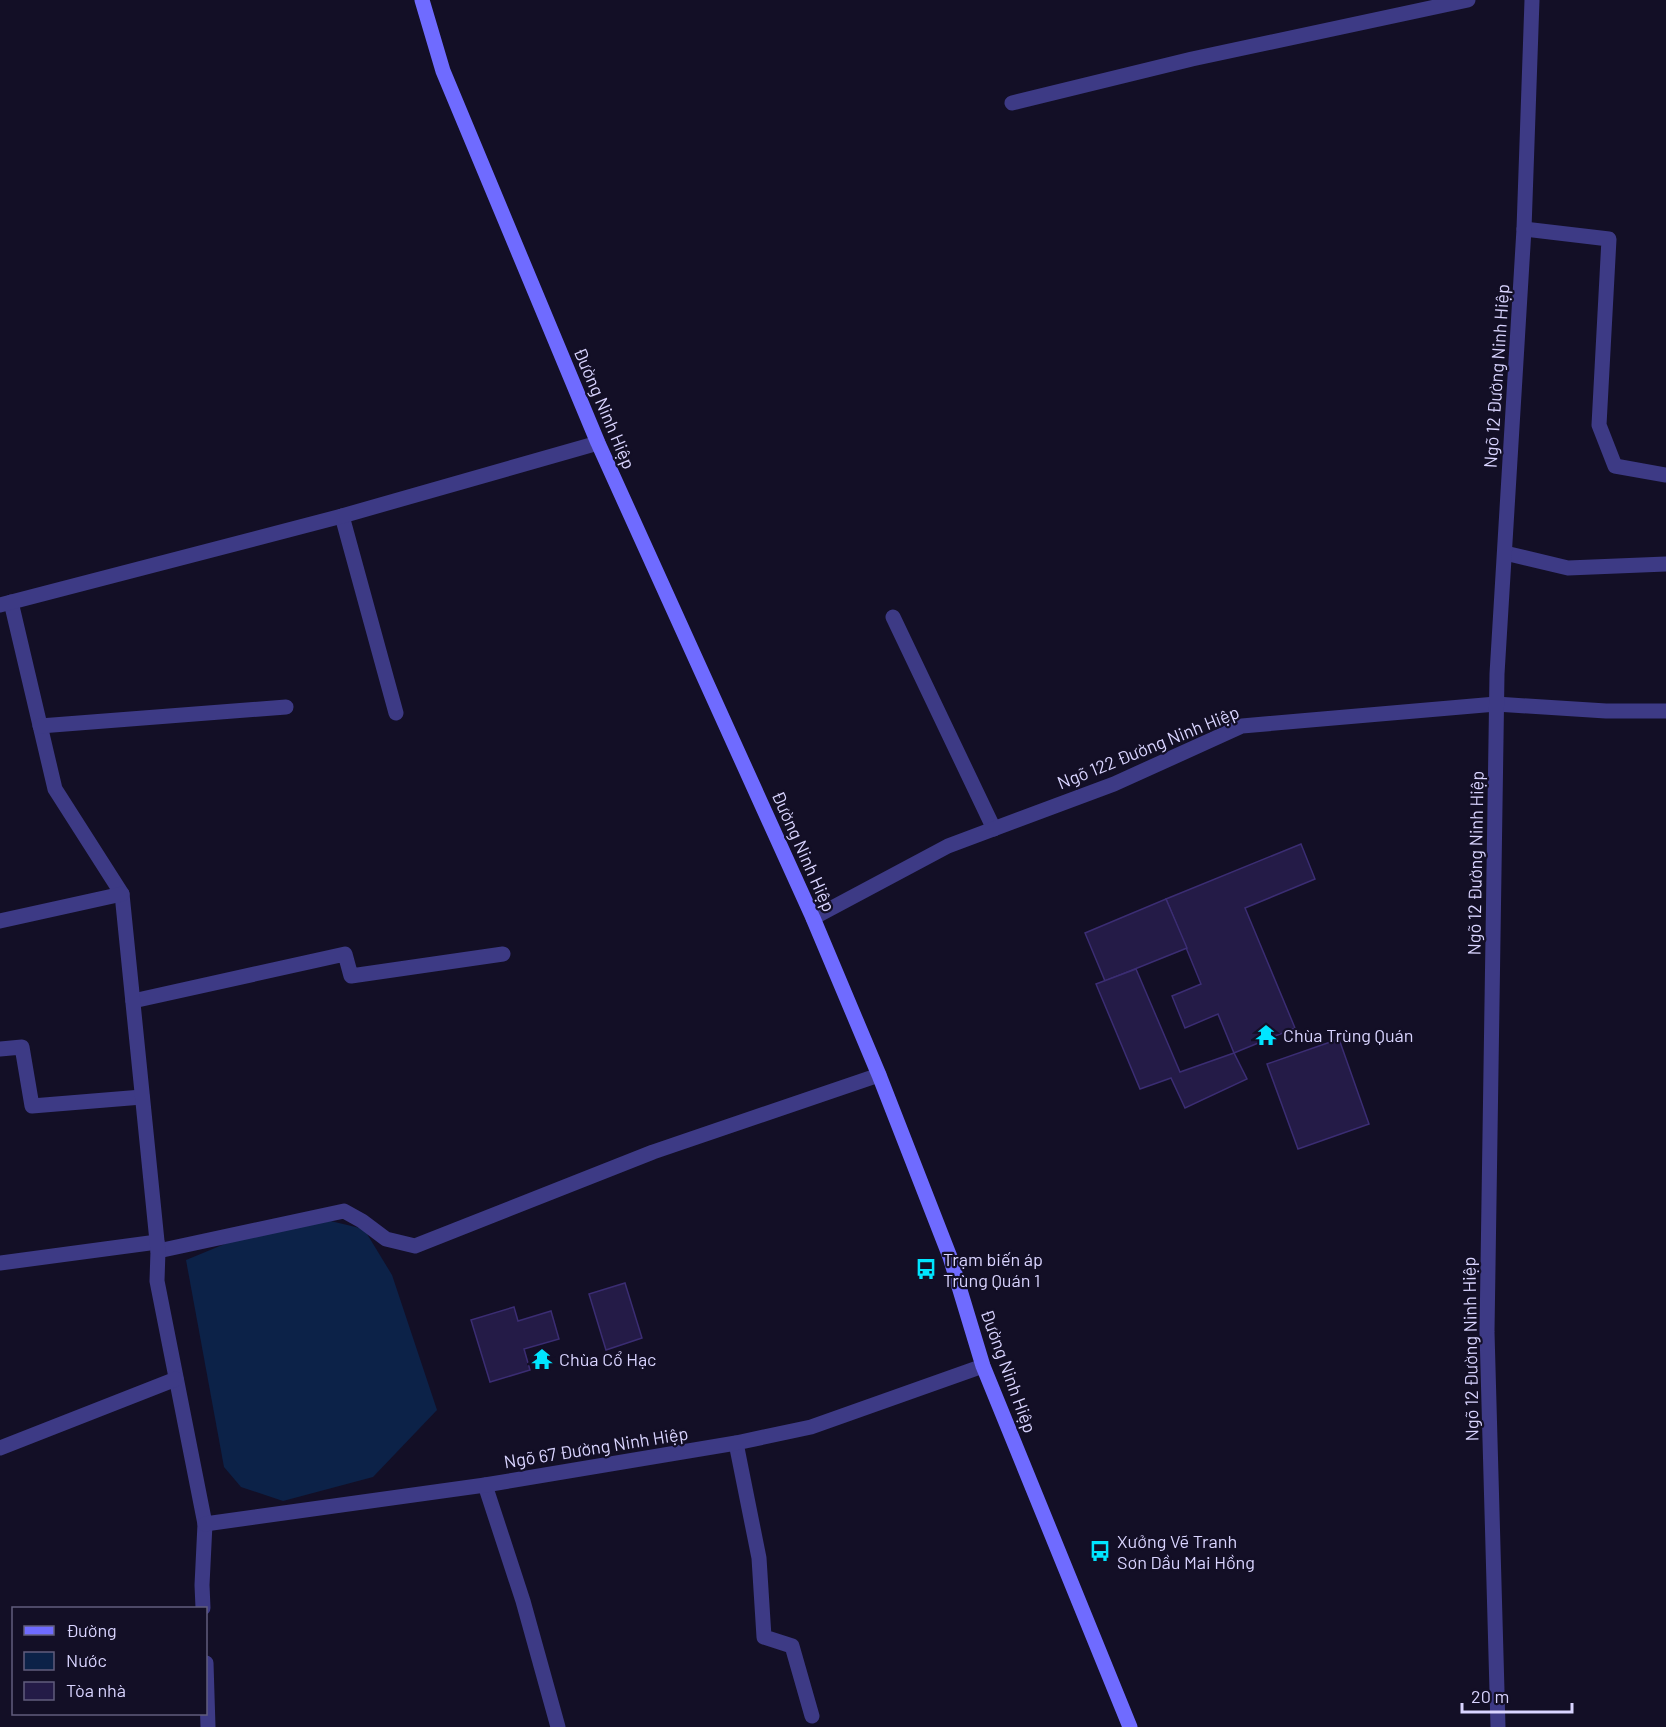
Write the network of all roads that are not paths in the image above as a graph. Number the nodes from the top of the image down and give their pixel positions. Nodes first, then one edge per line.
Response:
1 (422, 0) edge
2 (1468, 0) edge
3 (1532, 0) edge
4 (1012, 103) dead end
5 (1524, 229) junction
6 (598, 443) junction
7 (1666, 475) edge
8 (342, 516) junction
9 (1504, 553) junction
10 (1666, 564) edge
11 (5, 603) edge
12 (893, 617) dead end
13 (1496, 704) junction
14 (286, 707) dead end
15 (1666, 711) edge
16 (396, 713) dead end
17 (40, 726) junction
18 (994, 829) junction
19 (122, 894) junction
20 (813, 918) junction
21 (0, 921) edge
22 (503, 954) dead end
23 (133, 1001) junction
24 (0, 1049) edge
25 (879, 1075) junction
26 (142, 1097) junction
27 (157, 1246) junction
28 (0, 1263) edge
29 (983, 1366) junction
30 (176, 1379) junction
31 (736, 1443) junction
32 (0, 1448) edge
33 (485, 1485) junction
34 (205, 1524) junction
35 (203, 1607) edge
36 (207, 1695) edge
37 (812, 1716) dead end
38 (208, 1727) edge
39 (558, 1727) edge
40 (1130, 1727) edge
41 (1498, 1727) edge

1 - 6 main road, Đường Ninh Hiệp
2 - 4 street
3 - 5 street, Ngõ 12 Đường Ninh Hiệp
5 - 7 street
5 - 9 street, Ngõ 12 Đường Ninh Hiệp
6 - 8 street
6 - 20 main road, Đường Ninh Hiệp
8 - 11 street
8 - 16 street
9 - 10 street
9 - 13 street, Ngõ 12 Đường Ninh Hiệp
11 - 17 street
12 - 18 street
13 - 15 street, Ngõ 122 Đường Ninh Hiệp
13 - 18 street, Ngõ 122 Đường Ninh Hiệp
13 - 41 street, Ngõ 12 Đường Ninh Hiệp
14 - 17 street
17 - 19 street
18 - 20 street, Ngõ 122 Đường Ninh Hiệp
19 - 21 street
19 - 23 street
20 - 25 main road, Đường Ninh Hiệp
22 - 23 street
23 - 26 street
24 - 26 street
25 - 27 street
25 - 29 main road, Đường Ninh Hiệp
26 - 27 street
27 - 28 street
27 - 30 street
29 - 31 street, Ngõ 67 Đường Ninh Hiệp
29 - 40 main road, Đường Ninh Hiệp
30 - 32 street
30 - 34 street
31 - 33 street, Ngõ 67 Đường Ninh Hiệp
31 - 37 street
33 - 34 street, Ngõ 67 Đường Ninh Hiệp
33 - 39 street
34 - 35 street
36 - 38 street

